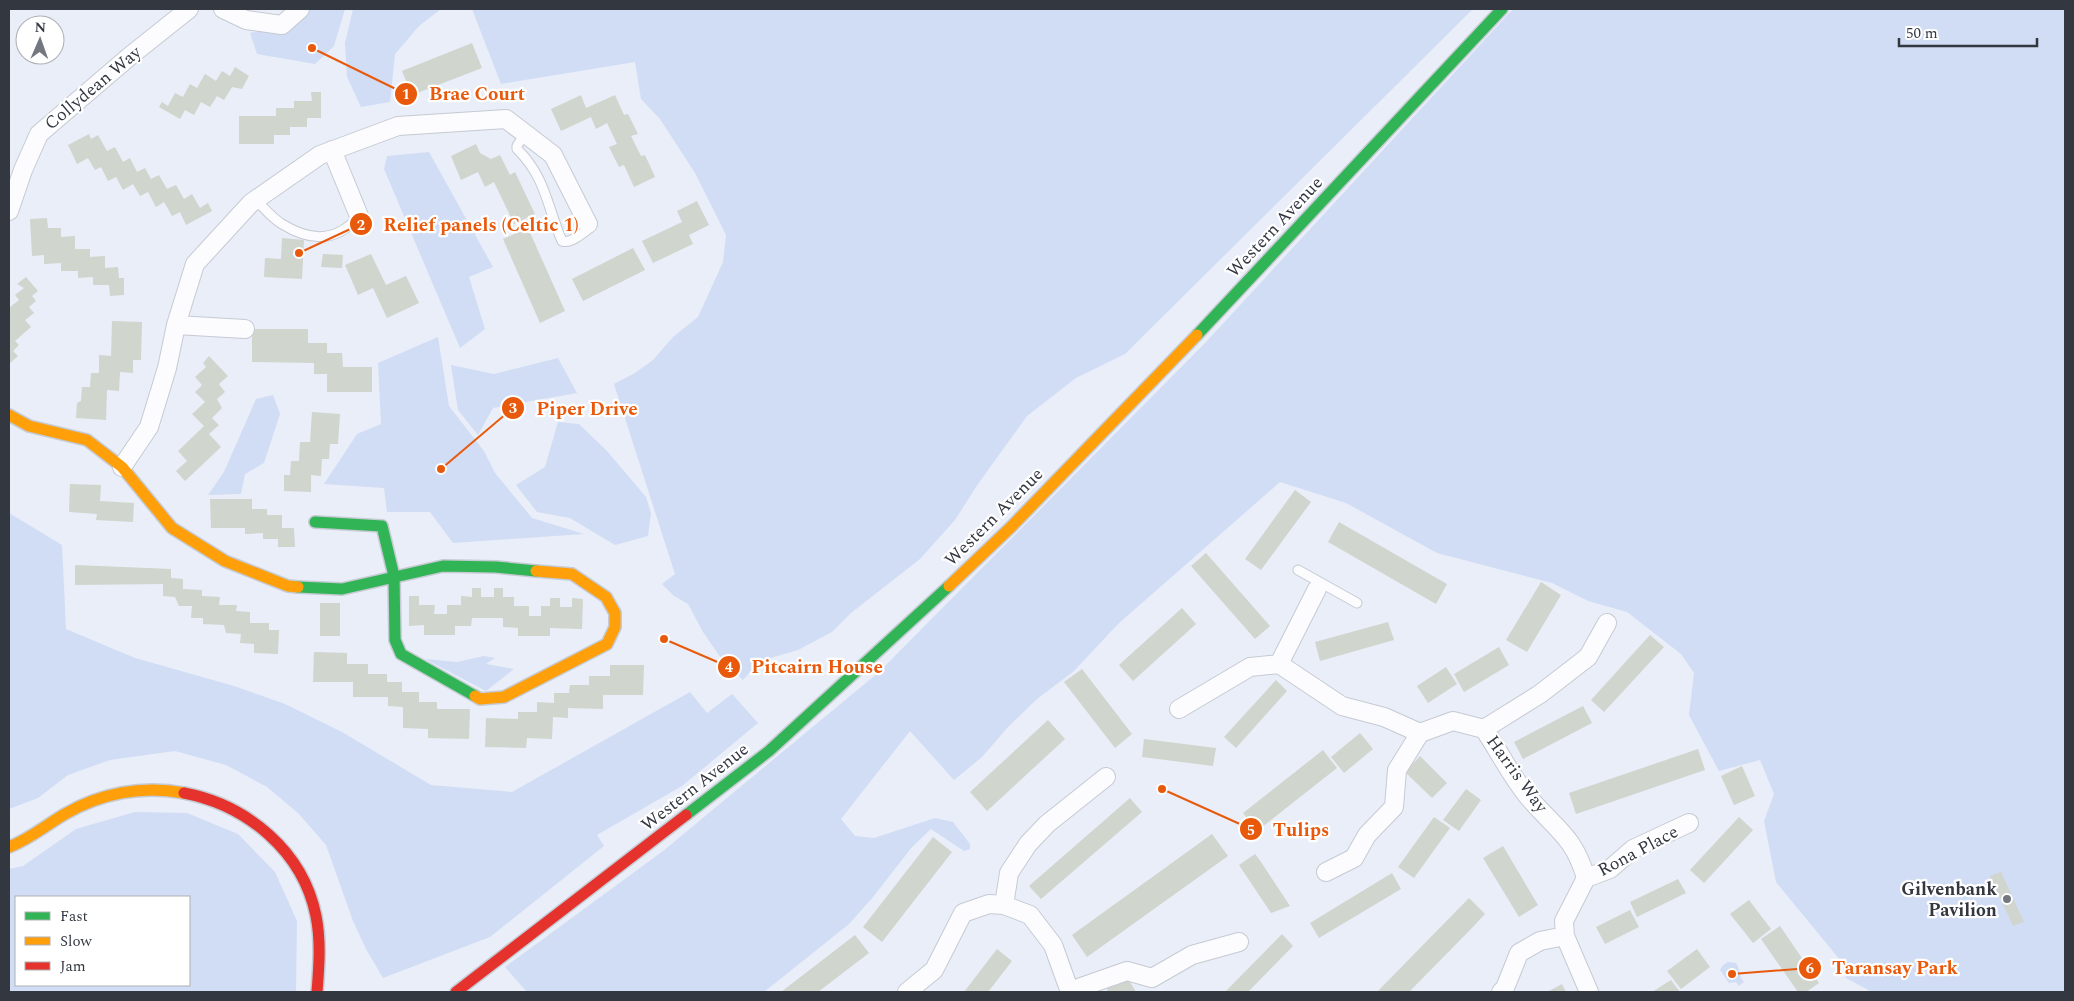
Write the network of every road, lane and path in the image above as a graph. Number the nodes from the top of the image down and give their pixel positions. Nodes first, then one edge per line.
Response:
1 (189, 9) edge
2 (223, 9) edge
3 (300, 9) edge
4 (1502, 9) edge
5 (525, 133) junction
6 (332, 150) junction
7 (256, 200) junction
8 (9, 211) edge
9 (358, 216) joint
10 (588, 224) joint
11 (176, 325) junction
12 (245, 329) dead end
13 (9, 415) edge
14 (122, 467) junction
15 (315, 522) dead end
16 (1298, 570) dead end
17 (394, 576) junction
18 (1319, 587) junction
19 (1357, 603) dead end
20 (1607, 623) dead end
21 (1280, 664) junction
22 (1178, 709) dead end
23 (1484, 729) junction
24 (1420, 733) junction
25 (1106, 777) dead end
26 (1689, 823) dead end
27 (9, 847) edge
28 (1326, 872) dead end
29 (1586, 878) junction
30 (1004, 905) junction
31 (1565, 936) junction
32 (1239, 942) dead end
33 (319, 966) junction
34 (1070, 991) edge
35 (317, 992) edge
36 (329, 992) edge
37 (456, 992) edge
38 (907, 992) edge
39 (1501, 992) edge
40 (1589, 992) edge

1 - 8 street, Collydean Way
2 - 3 street
4 - 37 street, Western Avenue
5 - 6 street
5 - 10 street
5 - 10 lane
6 - 7 street
6 - 9 street
7 - 9 lane
7 - 11 street
11 - 12 street
11 - 14 street
13 - 14 street
14 - 17 street
15 - 17 street
16 - 18 lane
17 - 17 street
18 - 19 lane
18 - 21 street
20 - 23 street
21 - 22 street
21 - 24 street
23 - 24 street, Harris Way
23 - 29 street, Harris Way
24 - 28 street
25 - 30 street
26 - 29 street, Rona Place
27 - 33 street
29 - 31 street
30 - 34 street
30 - 38 street
31 - 39 street
31 - 40 street
32 - 34 street
33 - 35 street
33 - 36 street

